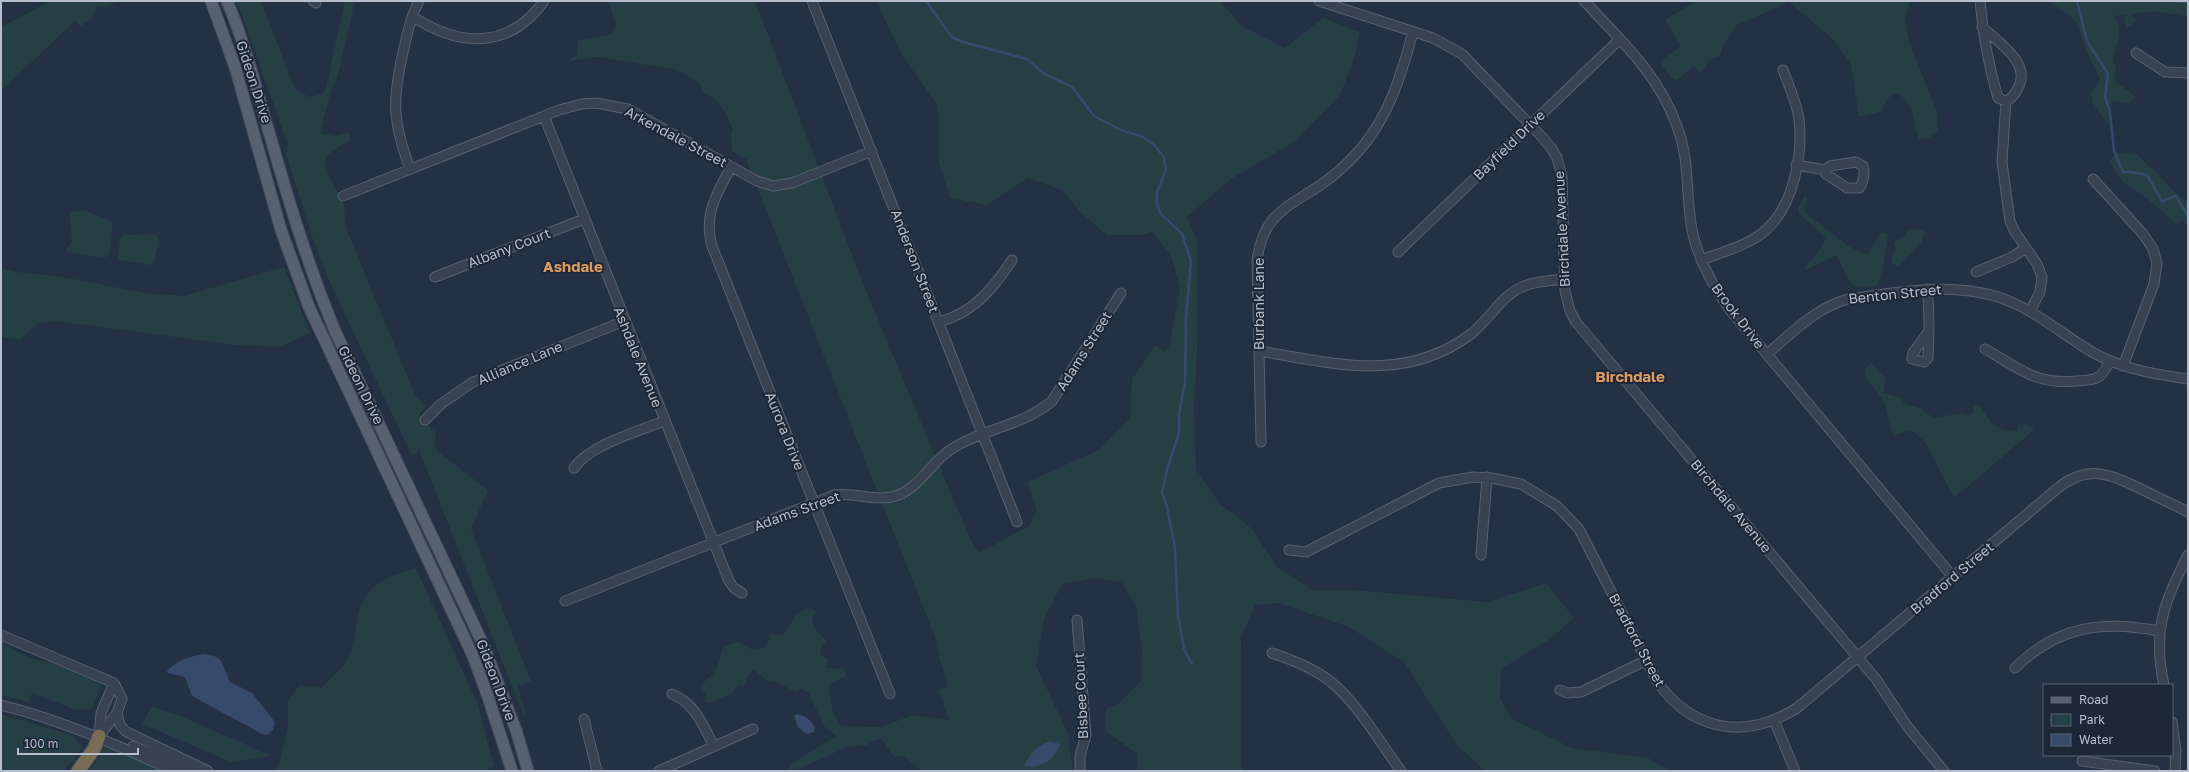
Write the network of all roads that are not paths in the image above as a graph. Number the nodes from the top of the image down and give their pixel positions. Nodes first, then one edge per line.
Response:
1 (211, 1) edge
2 (227, 1) edge
3 (419, 1) edge
4 (544, 1) edge
5 (812, 1) edge
6 (1319, 1) edge
7 (1584, 1) edge
8 (1980, 1) edge
9 (412, 16) junction
10 (1982, 27) junction
11 (1412, 32) junction
12 (1620, 39) junction
13 (2136, 53) dead end
14 (1783, 70) dead end
15 (2188, 73) edge
16 (2006, 101) junction
17 (544, 116) junction
18 (1530, 125) junction
19 (872, 151) junction
20 (1796, 165) junction
21 (731, 166) junction
22 (410, 169) junction
23 (1826, 170) dead end
24 (2093, 179) dead end
25 (343, 196) dead end
26 (584, 219) junction
27 (2026, 248) junction
28 (1398, 252) dead end
29 (1012, 260) dead end
30 (1701, 260) junction
31 (1976, 272) dead end
32 (435, 277) dead end
33 (1564, 279) junction
34 (1927, 289) junction
35 (1121, 293) dead end
36 (2030, 311) junction
37 (624, 321) junction
38 (939, 322) junction
39 (1930, 331) dead end
40 (1985, 349) dead end
41 (1259, 351) junction
42 (1767, 354) junction
43 (2110, 361) junction
44 (2123, 366) junction
45 (2188, 379) edge
46 (425, 420) dead end
47 (664, 421) junction
48 (983, 434) junction
49 (1261, 442) dead end
50 (574, 468) dead end
51 (1487, 477) junction
52 (814, 503) junction
53 (2188, 512) edge
54 (1017, 522) dead end
55 (436, 542) junction
56 (713, 543) junction
57 (422, 549) junction
58 (1289, 550) dead end
59 (1481, 555) dead end
60 (2188, 555) edge
61 (1953, 577) junction
62 (742, 593) dead end
63 (565, 601) dead end
64 (1077, 620) dead end
65 (2159, 631) junction
66 (1, 635) edge
67 (1272, 652) dead end
68 (1858, 658) junction
69 (1647, 660) junction
70 (2015, 668) dead end
71 (114, 683) junction
72 (2164, 684) edge
73 (1560, 690) dead end
74 (672, 694) dead end
75 (890, 694) dead end
76 (1, 704) edge
77 (117, 713) junction
78 (584, 719) dead end
79 (1774, 720) junction
80 (753, 728) dead end
81 (2173, 729) edge
82 (99, 736) junction
83 (714, 746) junction
84 (2082, 761) dead end
85 (78, 771) edge
86 (174, 771) edge
87 (192, 771) edge
88 (208, 771) edge
89 (512, 771) edge
90 (528, 771) edge
91 (597, 771) edge
92 (659, 771) edge
93 (1080, 771) edge
94 (1401, 771) edge
95 (1796, 771) edge
96 (1944, 771) edge
97 (2155, 771) edge
98 (2175, 771) edge

1 - 57 main road, Gideon Drive
2 - 55 main road, Gideon Drive
3 - 9 street
4 - 9 street
5 - 19 street, Anderson Street
6 - 11 street, Birchdale Avenue
7 - 12 street, Brook Drive
8 - 10 street
9 - 22 street
10 - 16 street
10 - 16 street
11 - 18 street, Birchdale Avenue
11 - 41 street, Burbank Lane
12 - 18 street, Bayfield Drive
12 - 30 street, Brook Drive
13 - 15 street
14 - 20 street
16 - 27 street
17 - 21 street, Arkendale Street
17 - 22 street, Arkendale Street
17 - 26 street, Ashdale Avenue
18 - 28 street, Bayfield Drive
18 - 33 street, Birchdale Avenue
19 - 21 street, Arkendale Street
19 - 38 street, Anderson Street
20 - 23 street
20 - 30 street
21 - 52 street, Aurora Drive
22 - 25 street, Arkendale Street
24 - 44 street
26 - 32 street, Albany Court
26 - 37 street, Ashdale Avenue
27 - 31 street
27 - 36 street
29 - 38 street
30 - 42 street, Brook Drive
33 - 41 street
33 - 68 street, Birchdale Avenue
34 - 36 street, Benton Street
34 - 39 street
34 - 42 street, Benton Street
35 - 48 street, Adams Street
36 - 43 street, Benton Street
37 - 46 street, Alliance Lane
37 - 47 street, Ashdale Avenue
38 - 48 street, Anderson Street
40 - 43 street
41 - 49 street, Burbank Lane
42 - 61 street, Brook Drive
43 - 44 street, Benton Street
44 - 45 street, Benton Street
47 - 50 street
47 - 56 street, Ashdale Avenue
48 - 52 street, Adams Street
48 - 54 street, Anderson Street
51 - 58 street, Bradford Street
51 - 59 street
51 - 69 street, Bradford Street
52 - 56 street, Adams Street
52 - 75 street, Aurora Drive
53 - 61 street, Bradford Street
55 - 57 main road
55 - 90 main road, Gideon Drive
56 - 62 street, Ashdale Avenue
56 - 63 street, Adams Street
57 - 89 main road, Gideon Drive
60 - 65 street
61 - 68 street, Bradford Street
64 - 93 street, Bisbee Court
65 - 70 street
65 - 72 street
66 - 71 street
67 - 94 street
68 - 79 street, Bradford Street
68 - 96 street, Birchdale Avenue
69 - 73 street
69 - 79 street, Bradford Street
71 - 77 street
71 - 82 street
74 - 83 street
76 - 82 street
77 - 82 street
77 - 88 street
78 - 91 street
79 - 95 street
80 - 83 street
81 - 98 street
82 - 85 highway
82 - 86 street
82 - 87 street
83 - 92 street
84 - 97 street

